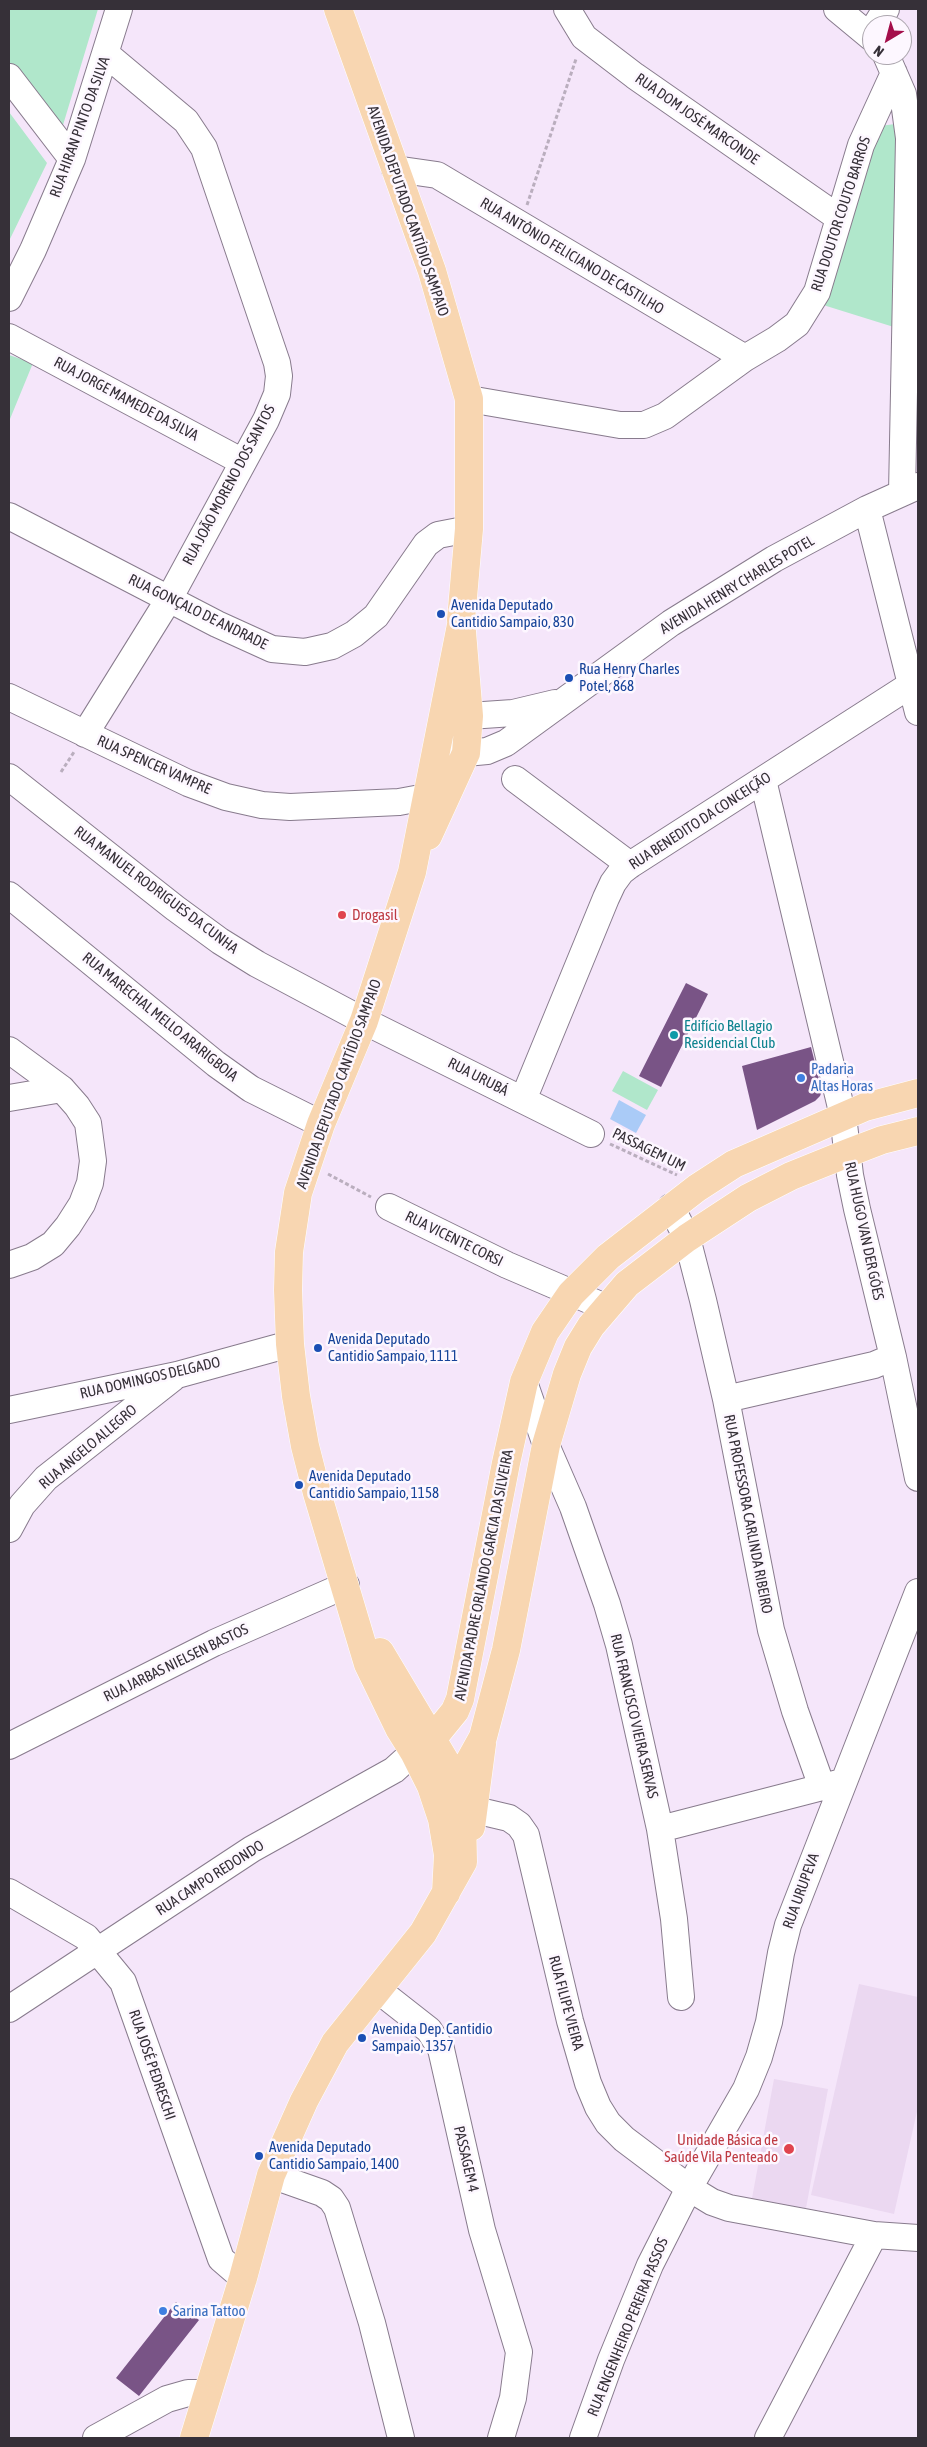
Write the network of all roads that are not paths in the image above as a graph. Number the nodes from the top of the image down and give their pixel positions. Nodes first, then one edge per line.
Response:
1 (119, 9) edge
2 (338, 9) edge
3 (567, 9) edge
4 (837, 9) edge
5 (862, 25) edge
6 (106, 54) junction
7 (890, 65) edge
8 (890, 65) edge
9 (9, 77) edge
10 (72, 159) junction
11 (396, 169) junction
12 (839, 218) junction
13 (9, 298) edge
14 (9, 337) edge
15 (745, 358) junction
16 (469, 399) junction
17 (243, 462) junction
18 (910, 489) edge
19 (867, 509) junction
20 (9, 516) edge
21 (469, 529) junction
22 (170, 599) junction
23 (461, 625) junction
24 (912, 684) junction
25 (9, 697) edge
26 (565, 700) junction
27 (918, 712) edge
28 (469, 716) junction
29 (85, 734) junction
30 (438, 736) junction
31 (466, 753) junction
32 (9, 777) edge
33 (515, 779) dead end
34 (763, 780) junction
35 (426, 797) junction
36 (630, 865) junction
37 (412, 872) junction
38 (9, 895) edge
39 (364, 1021) junction
40 (9, 1050) edge
41 (62, 1089) junction
42 (918, 1093) edge
43 (9, 1098) edge
44 (522, 1100) junction
45 (843, 1116) junction
46 (321, 1124) junction
47 (918, 1131) edge
48 (591, 1134) road end
49 (848, 1153) junction
50 (389, 1207) road end
51 (671, 1207) junction
52 (686, 1238) junction
53 (9, 1265) edge
54 (571, 1294) junction
55 (605, 1307) junction
56 (290, 1344) junction
57 (893, 1357) junction
58 (177, 1375) junction
59 (524, 1382) junction
60 (726, 1399) junction
61 (9, 1410) edge
62 (546, 1445) junction
63 (918, 1478) edge
64 (9, 1528) edge
65 (348, 1589) junction
66 (918, 1592) edge
67 (483, 1737) junction
68 (424, 1745) junction
69 (9, 1746) edge
70 (442, 1781) junction
71 (833, 1784) junction
72 (475, 1810) junction
73 (660, 1830) junction
74 (463, 1862) junction
75 (9, 1892) edge
76 (446, 1893) junction
77 (98, 1951) junction
78 (378, 1990) junction
79 (680, 1998) dead end
80 (9, 2009) edge
81 (271, 2175) junction
82 (689, 2188) junction
83 (874, 2235) junction
84 (918, 2240) edge
85 (243, 2278) junction
86 (206, 2393) junction
87 (96, 2438) edge
88 (194, 2438) edge
89 (401, 2438) edge
90 (501, 2438) edge
91 (583, 2438) edge
92 (768, 2438) edge

1 - 6 street, RUA HIRAN PINTO DA SILVA
2 - 11 main road, AVENIDA DEPUTADO CANTÍDIO SAMPAIO
3 - 12 street, RUA DOM JOSÉ MARCONDE
4 - 5 street
6 - 10 street, RUA HIRAN PINTO DA SILVA
6 - 17 street, RUA JOÃO MORENO DOS SANTOS
7 - 12 street, RUA DOUTOR COUTO BARROS
8 - 18 street
9 - 10 street
10 - 13 street, RUA HIRAN PINTO DA SILVA
11 - 15 street, RUA ANTÔNIO FELICIANO DE CASTILHO
11 - 16 main road, AVENIDA DEPUTADO CANTÍDIO SAMPAIO
12 - 15 street, RUA DOUTOR COUTO BARROS
14 - 17 street, RUA JORGE MAMEDE DA SILVA
15 - 16 street, RUA DOUTOR COUTO BARROS
16 - 21 main road, AVENIDA DEPUTADO CANTÍDIO SAMPAIO
17 - 22 street, RUA JOÃO MORENO DOS SANTOS
18 - 19 street, AVENIDA HENRY CHARLES POTEL
19 - 24 street
19 - 26 street, AVENIDA HENRY CHARLES POTEL
20 - 22 street, RUA GONÇALO DE ANDRADE
21 - 22 street, RUA GONÇALO DE ANDRADE
21 - 23 main road, AVENIDA DEPUTADO CANTÍDIO SAMPAIO
22 - 29 street, RUA JOÃO MORENO DOS SANTOS
23 - 28 main road, AVENIDA DEPUTADO CANTÍDIO SAMPAIO
23 - 30 main road, AVENIDA DEPUTADO CANTÍDIO SAMPAIO
24 - 27 street
24 - 34 street, RUA BENEDITO DA CONCEIÇÃO
25 - 29 street, RUA SPENCER VAMPRE
26 - 28 street, AVENIDA HENRY CHARLES POTEL
26 - 31 street, AVENIDA HENRY CHARLES POTEL
28 - 30 street, AVENIDA HENRY CHARLES POTEL
28 - 31 main road, AVENIDA DEPUTADO CANTÍDIO SAMPAIO
29 - 35 street, RUA SPENCER VAMPRE
30 - 31 street, AVENIDA HENRY CHARLES POTEL
30 - 35 main road, AVENIDA DEPUTADO CANTÍDIO SAMPAIO
31 - 37 main road, AVENIDA DEPUTADO CANTÍDIO SAMPAIO
32 - 39 street, RUA MANUEL RODRIGUES DA CUNHA
33 - 36 street
34 - 36 street, RUA BENEDITO DA CONCEIÇÃO
34 - 45 street, RUA HUGO VAN DER GÓES
35 - 37 main road, AVENIDA DEPUTADO CANTÍDIO SAMPAIO
36 - 44 street, RUA BENEDITO DA CONCEIÇÃO
37 - 39 main road, AVENIDA DEPUTADO CANTÍDIO SAMPAIO
38 - 46 street, RUA MARECHAL MELLO ARARIGBOIA
39 - 44 street, RUA URUBÁ
39 - 46 main road, AVENIDA DEPUTADO CANTÍDIO SAMPAIO
40 - 41 street
41 - 43 street
41 - 53 street
42 - 45 main road, AVENIDA PADRE ORLANDO GARCIA DA SILVEIRA
44 - 48 street, RUA URUBÁ
45 - 49 street, RUA HUGO VAN DER GÓES
45 - 51 main road, AVENIDA PADRE ORLANDO GARCIA DA SILVEIRA
46 - 56 main road, AVENIDA DEPUTADO CANTÍDIO SAMPAIO
47 - 49 main road
49 - 52 main road
49 - 57 street, RUA HUGO VAN DER GÓES
50 - 54 street, RUA VICENTE CORSI
51 - 52 street
51 - 54 main road, AVENIDA PADRE ORLANDO GARCIA DA SILVEIRA
52 - 55 main road
52 - 60 street, RUA PROFESSORA CARLINDA RIBEIRO
54 - 55 street, RUA VICENTE CORSI
54 - 59 main road, AVENIDA PADRE ORLANDO GARCIA DA SILVEIRA
55 - 62 main road
56 - 58 street, RUA DOMINGOS DELGADO
56 - 65 main road, AVENIDA DEPUTADO CANTÍDIO SAMPAIO
57 - 60 street
57 - 63 street, RUA HUGO VAN DER GÓES
58 - 61 street, RUA DOMINGOS DELGADO
58 - 64 street, RUA ANGELO ALLEGRO
59 - 62 street
59 - 68 main road, AVENIDA PADRE ORLANDO GARCIA DA SILVEIRA
60 - 71 street, RUA PROFESSORA CARLINDA RIBEIRO
62 - 67 main road
62 - 73 street, RUA FRANCISCO VIEIRA SERVAS
65 - 68 main road, AVENIDA DEPUTADO CANTÍDIO SAMPAIO
65 - 69 street, RUA JARBAS NIELSEN BASTOS
66 - 71 street, RUA URUPEVA
67 - 70 main road
67 - 72 main road
68 - 70 main road, AVENIDA DEPUTADO CANTÍDIO SAMPAIO
68 - 77 street, RUA CAMPO REDONDO
70 - 74 main road, AVENIDA DEPUTADO CANTÍDIO SAMPAIO
70 - 76 main road, AVENIDA DEPUTADO CANTÍDIO SAMPAIO
71 - 73 street
71 - 82 street, RUA URUPEVA
72 - 74 main road
72 - 82 street, RUA FILIPE VIEIRA
73 - 79 street, RUA FRANCISCO VIEIRA SERVAS
74 - 76 main road, AVENIDA DEPUTADO CANTÍDIO SAMPAIO
75 - 77 street, RUA JOSÉ PEDRESCHI
76 - 78 main road, AVENIDA DEPUTADO CANTÍDIO SAMPAIO
77 - 80 street, RUA CAMPO REDONDO
77 - 85 street, RUA JOSÉ PEDRESCHI
78 - 81 main road, AVENIDA DEPUTADO CANTÍDIO SAMPAIO
78 - 90 street, PASSAGEM 4
81 - 85 main road, AVENIDA DEPUTADO CANTÍDIO SAMPAIO
81 - 89 street
82 - 83 street
82 - 91 street, RUA ENGENHEIRO PEREIRA PASSOS
83 - 84 street
83 - 92 street
85 - 86 main road, AVENIDA DEPUTADO CANTÍDIO SAMPAIO
86 - 87 street
86 - 88 main road, AVENIDA DEPUTADO CANTÍDIO SAMPAIO

